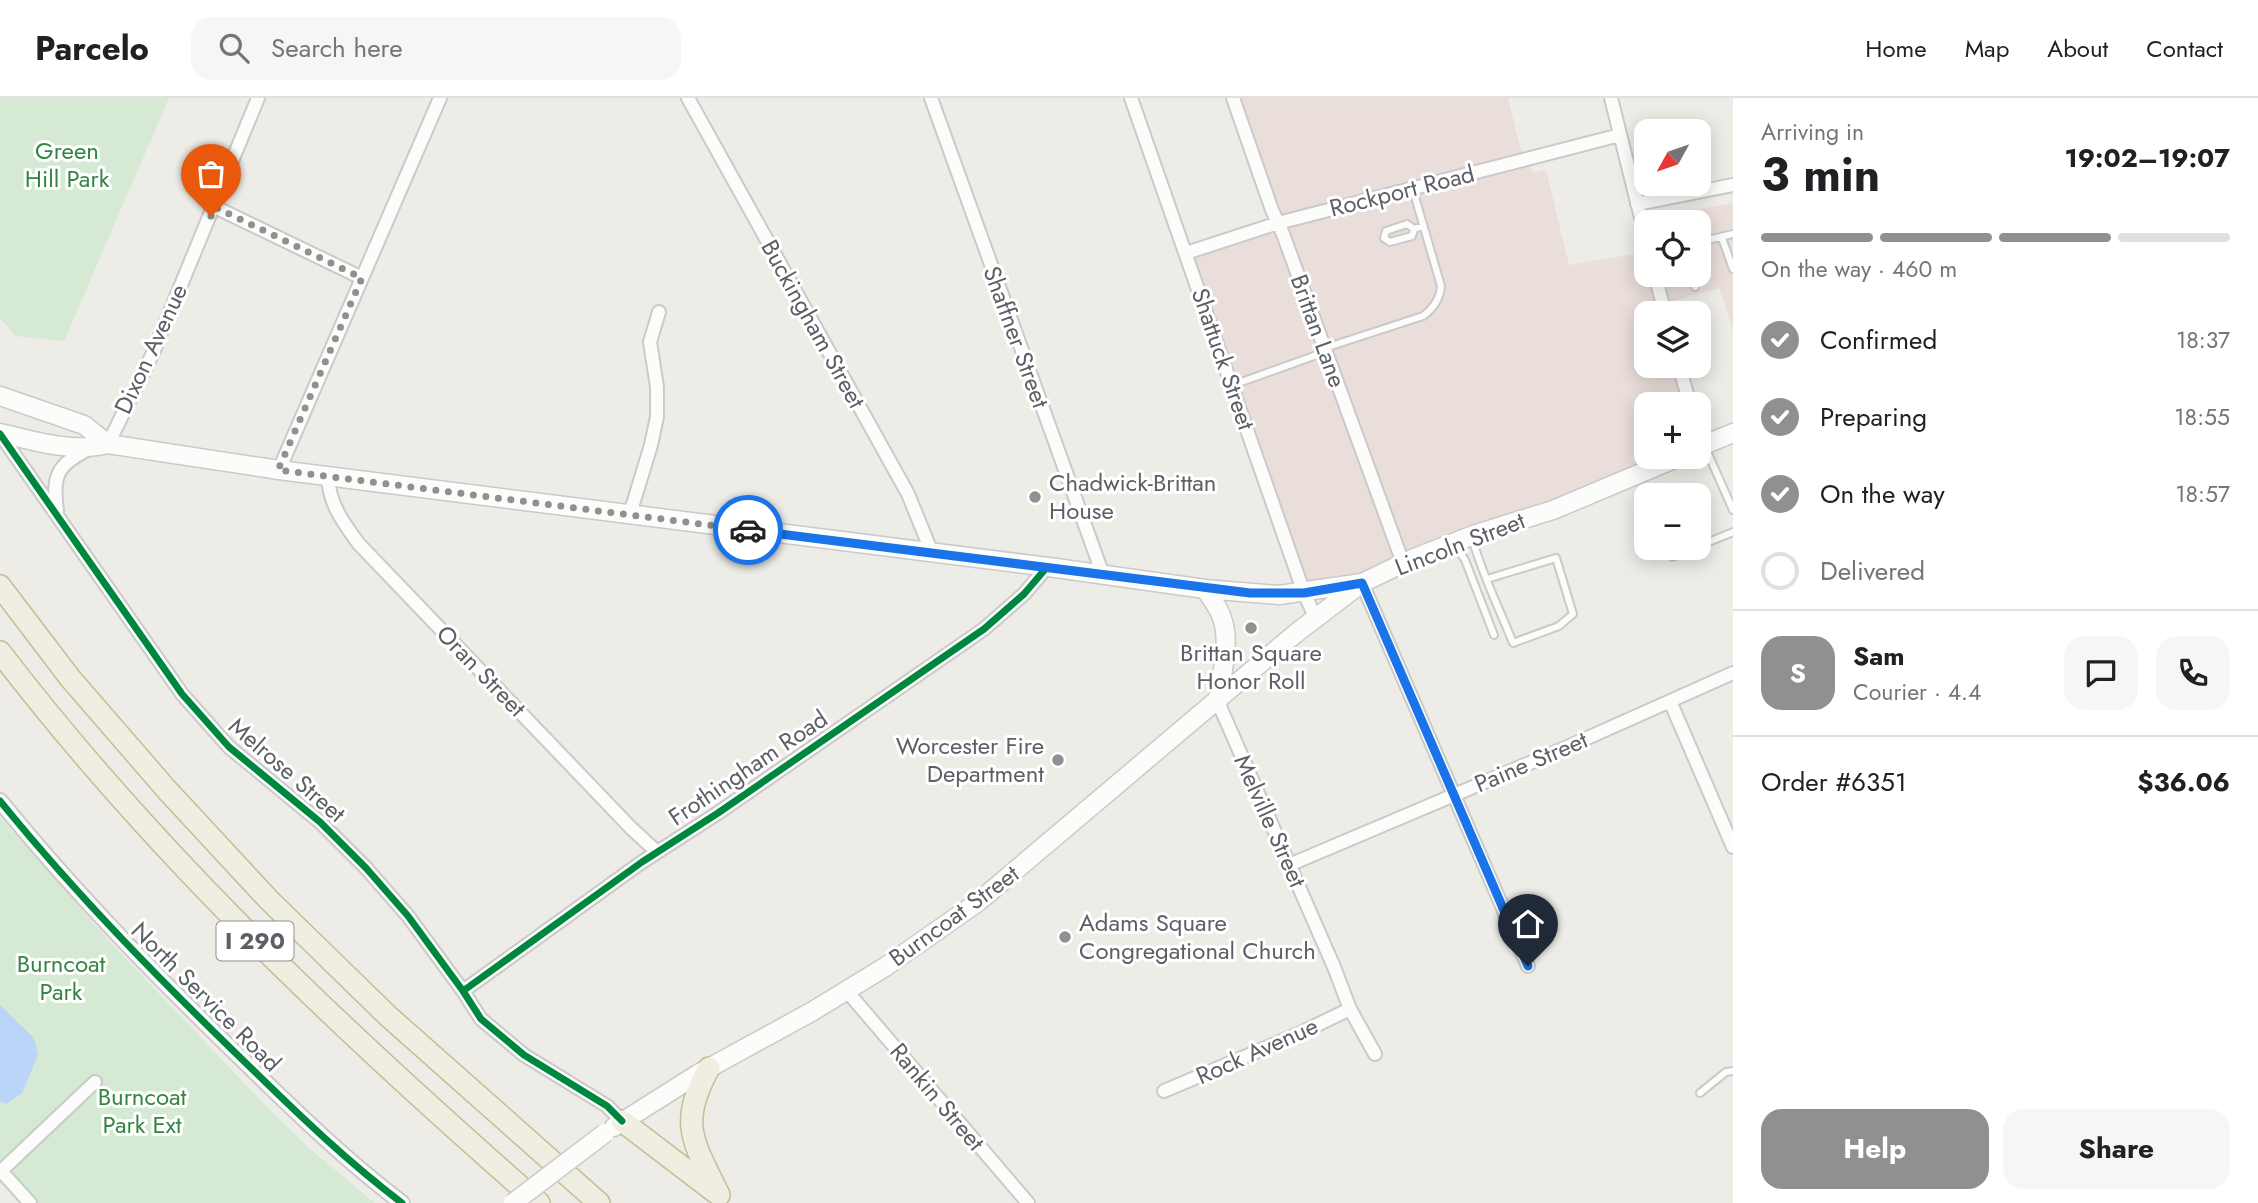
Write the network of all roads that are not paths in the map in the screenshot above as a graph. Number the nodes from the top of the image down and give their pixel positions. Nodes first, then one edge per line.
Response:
1 (258, 98) edge
2 (440, 98) edge
3 (688, 98) edge
4 (931, 98) edge
5 (1130, 98) edge
6 (1233, 98) edge
7 (1611, 98) edge
8 (1620, 135) junction
9 (1733, 186) edge
10 (1413, 190) junction
11 (1637, 204) junction
12 (215, 207) junction
13 (1639, 210) edge
14 (1278, 223) junction
15 (1423, 226) junction
16 (1414, 229) dead end
17 (1733, 234) edge
18 (1722, 238) junction
19 (1711, 240) edge
20 (1186, 253) junction
21 (1733, 269) edge
22 (362, 278) junction
23 (659, 312) dead end
24 (1325, 348) junction
25 (1233, 385) junction
26 (0, 396) edge
27 (0, 433) edge
28 (1733, 433) edge
29 (1711, 441) edge
30 (108, 444) junction
31 (90, 449) junction
32 (1711, 465) edge
33 (1650, 469) edge
34 (278, 470) junction
35 (328, 476) junction
36 (1733, 510) edge
37 (630, 514) junction
38 (58, 515) junction
39 (1733, 532) edge
40 (1463, 539) junction
41 (1711, 541) edge
42 (932, 553) junction
43 (1403, 563) junction
44 (1047, 567) junction
45 (1103, 575) junction
46 (1486, 579) junction
47 (1362, 583) junction
48 (0, 586) edge
49 (1205, 589) junction
50 (1304, 593) junction
51 (1315, 619) junction
52 (1494, 635) dead end
53 (0, 652) edge
54 (1733, 673) edge
55 (1670, 701) junction
56 (1217, 702) junction
57 (1452, 794) junction
58 (0, 801) edge
59 (1733, 847) edge
60 (657, 852) junction
61 (1289, 865) junction
62 (1528, 966) dead end
63 (463, 990) junction
64 (846, 990) junction
65 (1350, 1009) junction
66 (1375, 1054) dead end
67 (709, 1068) junction
68 (1733, 1072) edge
69 (95, 1082) dead end
70 (1164, 1091) dead end
71 (1700, 1093) dead end
72 (614, 1127) junction
73 (575, 1182) junction
74 (723, 1199) edge
75 (30, 1203) edge
76 (402, 1203) edge
77 (513, 1203) edge
78 (539, 1203) edge
79 (599, 1203) edge
80 (606, 1203) edge
81 (1028, 1203) edge

1 - 12 street, Dixon Avenue
2 - 22 street
3 - 42 street, Buckingham Street
4 - 45 street, Shaffner Street
5 - 20 street, Shattuck Street
6 - 14 street, Brittan Lane
7 - 8 street
8 - 10 street, Rockport Road
8 - 11 street
9 - 11 street
10 - 14 street, Rockport Road
10 - 15 lane
11 - 13 street
12 - 22 street
12 - 30 street, Dixon Avenue
14 - 20 street, Rockport Road
14 - 24 street, Brittan Lane
15 - 16 lane
15 - 24 lane
17 - 18 lane
18 - 19 lane
18 - 21 lane
20 - 25 street, Shattuck Street
22 - 34 street
23 - 37 street
24 - 25 lane
24 - 43 street, Brittan Lane
25 - 50 street, Shattuck Street
26 - 30 main road, Lincoln Street
27 - 31 main road, Lincoln Street
27 - 38 street, Melrose Street
28 - 29 main road
30 - 31 main road, Lincoln Street
30 - 34 main road, Lincoln Street
31 - 38 street
32 - 36 lane
33 - 40 main road, Lincoln Street
34 - 35 main road, Lincoln Street
35 - 37 main road, Lincoln Street
35 - 60 street, Oran Street
37 - 42 main road, Lincoln Street
38 - 63 street, Melrose Street
39 - 41 lane
40 - 43 main road, Lincoln Street
40 - 46 lane
40 - 52 lane
42 - 44 main road, Lincoln Street
43 - 47 main road, Lincoln Street
44 - 45 main road, Lincoln Street
44 - 60 street, Frothingham Road
45 - 49 main road, Lincoln Street
46 - 46 lane
47 - 50 main road, Lincoln Street
47 - 51 main road, Burncoat Street
47 - 57 street
48 - 73 highway, I 290
49 - 50 main road, Lincoln Street
49 - 56 main road
50 - 51 street, Shattuck Street
51 - 56 main road, Burncoat Street
53 - 78 highway, I 290
54 - 55 street, Paine Street
55 - 57 street, Paine Street
55 - 59 street
56 - 61 street, Melville Street
56 - 64 main road, Burncoat Street
57 - 61 street, Paine Street
57 - 62 street
58 - 76 street, North Service Road
60 - 63 street, Frothingham Road
61 - 65 street, Melville Street
63 - 72 street, Melrose Street
64 - 67 main road, Burncoat Street
64 - 81 street, Rankin Street
65 - 66 street, Melville Street
65 - 70 street, Rock Avenue
67 - 72 main road, Burncoat Street
67 - 74 highway
68 - 71 lane
69 - 75 street
72 - 74 highway
72 - 77 main road, Burncoat Street, bridge
73 - 79 highway, I 290
73 - 80 highway

